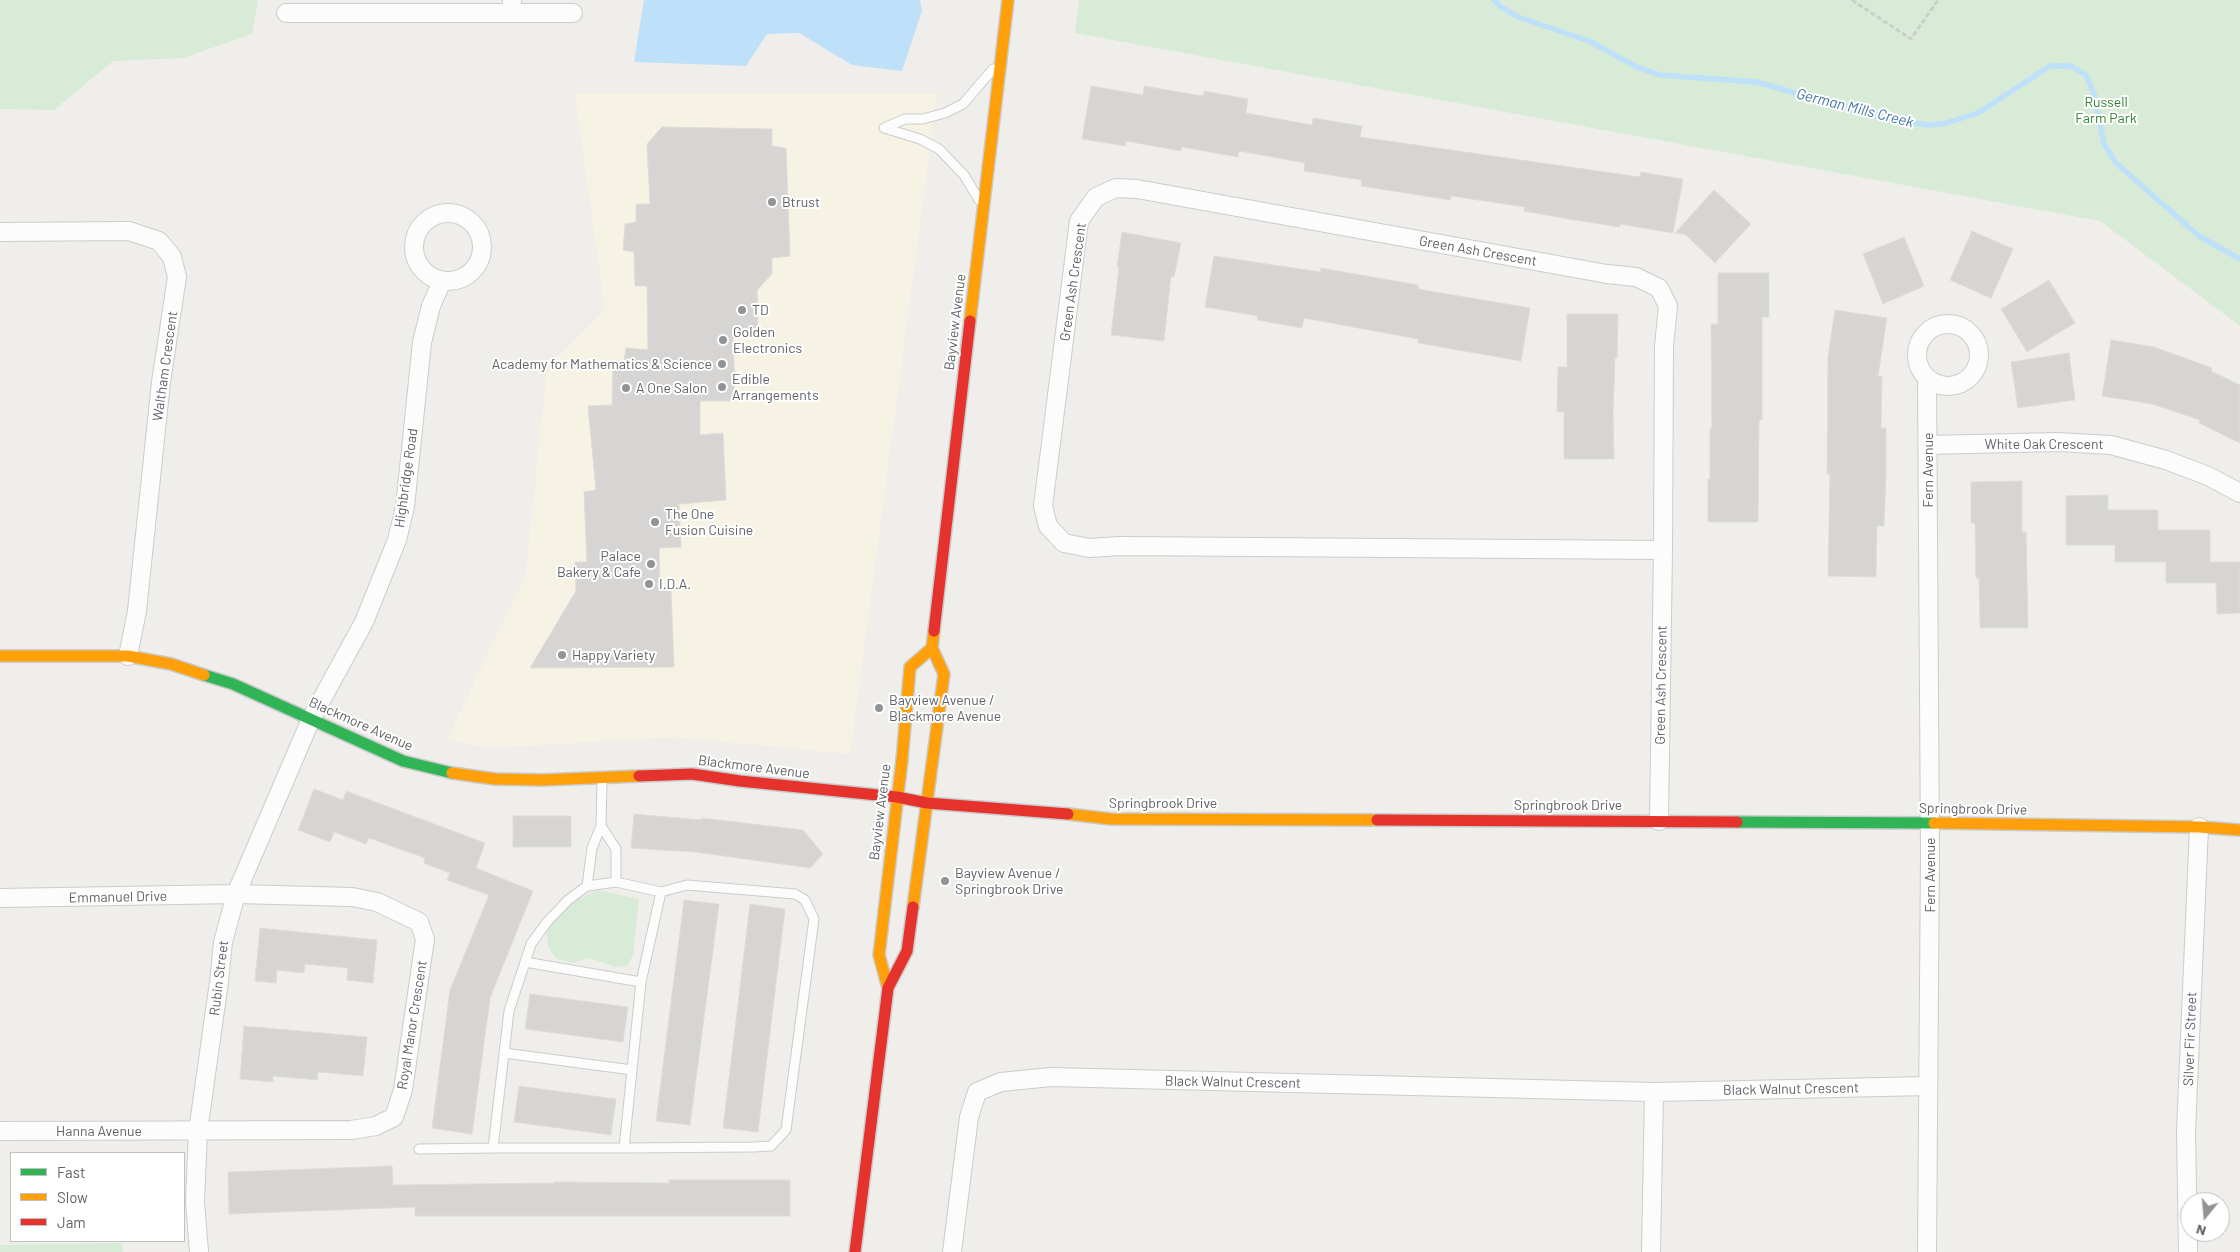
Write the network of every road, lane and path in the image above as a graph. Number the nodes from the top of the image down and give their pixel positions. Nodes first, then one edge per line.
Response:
1 (1008, 0) edge
2 (1852, 0) edge
3 (1938, 0) edge
4 (364, 6) edge
5 (511, 6) edge
6 (286, 13) dead end
7 (573, 13) dead end
8 (1001, 60) junction
9 (984, 208) junction
10 (0, 232) edge
11 (442, 281) dead end
12 (1926, 378) dead end
13 (1928, 445) junction
14 (2240, 493) edge
15 (1663, 550) junction
16 (932, 648) junction
17 (0, 656) edge
18 (128, 656) junction
19 (311, 719) junction
20 (602, 778) junction
21 (898, 797) junction
22 (927, 803) junction
23 (1659, 821) junction
24 (1930, 823) junction
25 (601, 826) junction
26 (2199, 827) junction
27 (2240, 830) edge
28 (616, 882) junction
29 (587, 886) junction
30 (661, 892) junction
31 (236, 894) junction
32 (0, 898) edge
33 (525, 962) junction
34 (641, 982) junction
35 (888, 988) junction
36 (504, 1053) junction
37 (632, 1070) junction
38 (1928, 1086) junction
39 (1654, 1092) junction
40 (0, 1131) edge
41 (198, 1131) junction
42 (493, 1148) junction
43 (624, 1148) junction
44 (420, 1149) dead end
45 (199, 1252) edge
46 (855, 1252) edge
47 (952, 1252) edge
48 (1650, 1252) edge
49 (1927, 1252) edge
50 (2188, 1252) edge

1 - 8 street, Bayview Avenue
2 - 3 path
4 - 5 street
4 - 6 street
5 - 7 street
8 - 9 street, Bayview Avenue
8 - 9 lane
9 - 16 street, Bayview Avenue
10 - 18 street, Waltham Crescent
11 - 19 street, Highbridge Road
12 - 13 street, Fern Avenue
13 - 14 street, White Oak Crescent
13 - 24 street, Fern Avenue
15 - 15 street, Green Ash Crescent
15 - 23 street, Green Ash Crescent
16 - 21 street, Bayview Avenue
16 - 22 street, Bayview Avenue
17 - 18 street, Blackmore Avenue
18 - 19 street, Blackmore Avenue
19 - 20 street, Blackmore Avenue
19 - 31 street, Rubin Street
20 - 21 street, Blackmore Avenue
20 - 25 lane
21 - 22 street, Springbrook Drive
21 - 35 street, Bayview Avenue
22 - 23 street, Springbrook Drive
22 - 35 street, Bayview Avenue
23 - 24 street, Springbrook Drive
24 - 26 street, Springbrook Drive
24 - 38 street, Fern Avenue
25 - 28 lane
25 - 29 lane
26 - 27 street, Springbrook Drive
26 - 50 street, Silver Fir Street
28 - 29 lane
28 - 30 lane
29 - 33 lane
30 - 34 lane
30 - 43 lane
31 - 32 street, Emmanuel Drive
31 - 41 street, Rubin Street
31 - 41 street, Royal Manor Crescent
33 - 34 lane
33 - 36 lane
34 - 37 lane
35 - 46 street, Bayview Avenue
36 - 37 lane
36 - 42 lane
37 - 43 lane
38 - 39 street, Black Walnut Crescent
38 - 49 street, Fern Avenue
39 - 47 street, Black Walnut Crescent
39 - 48 street
40 - 41 street, Hanna Avenue
41 - 45 street, Rubin Street
42 - 43 lane
42 - 44 lane

